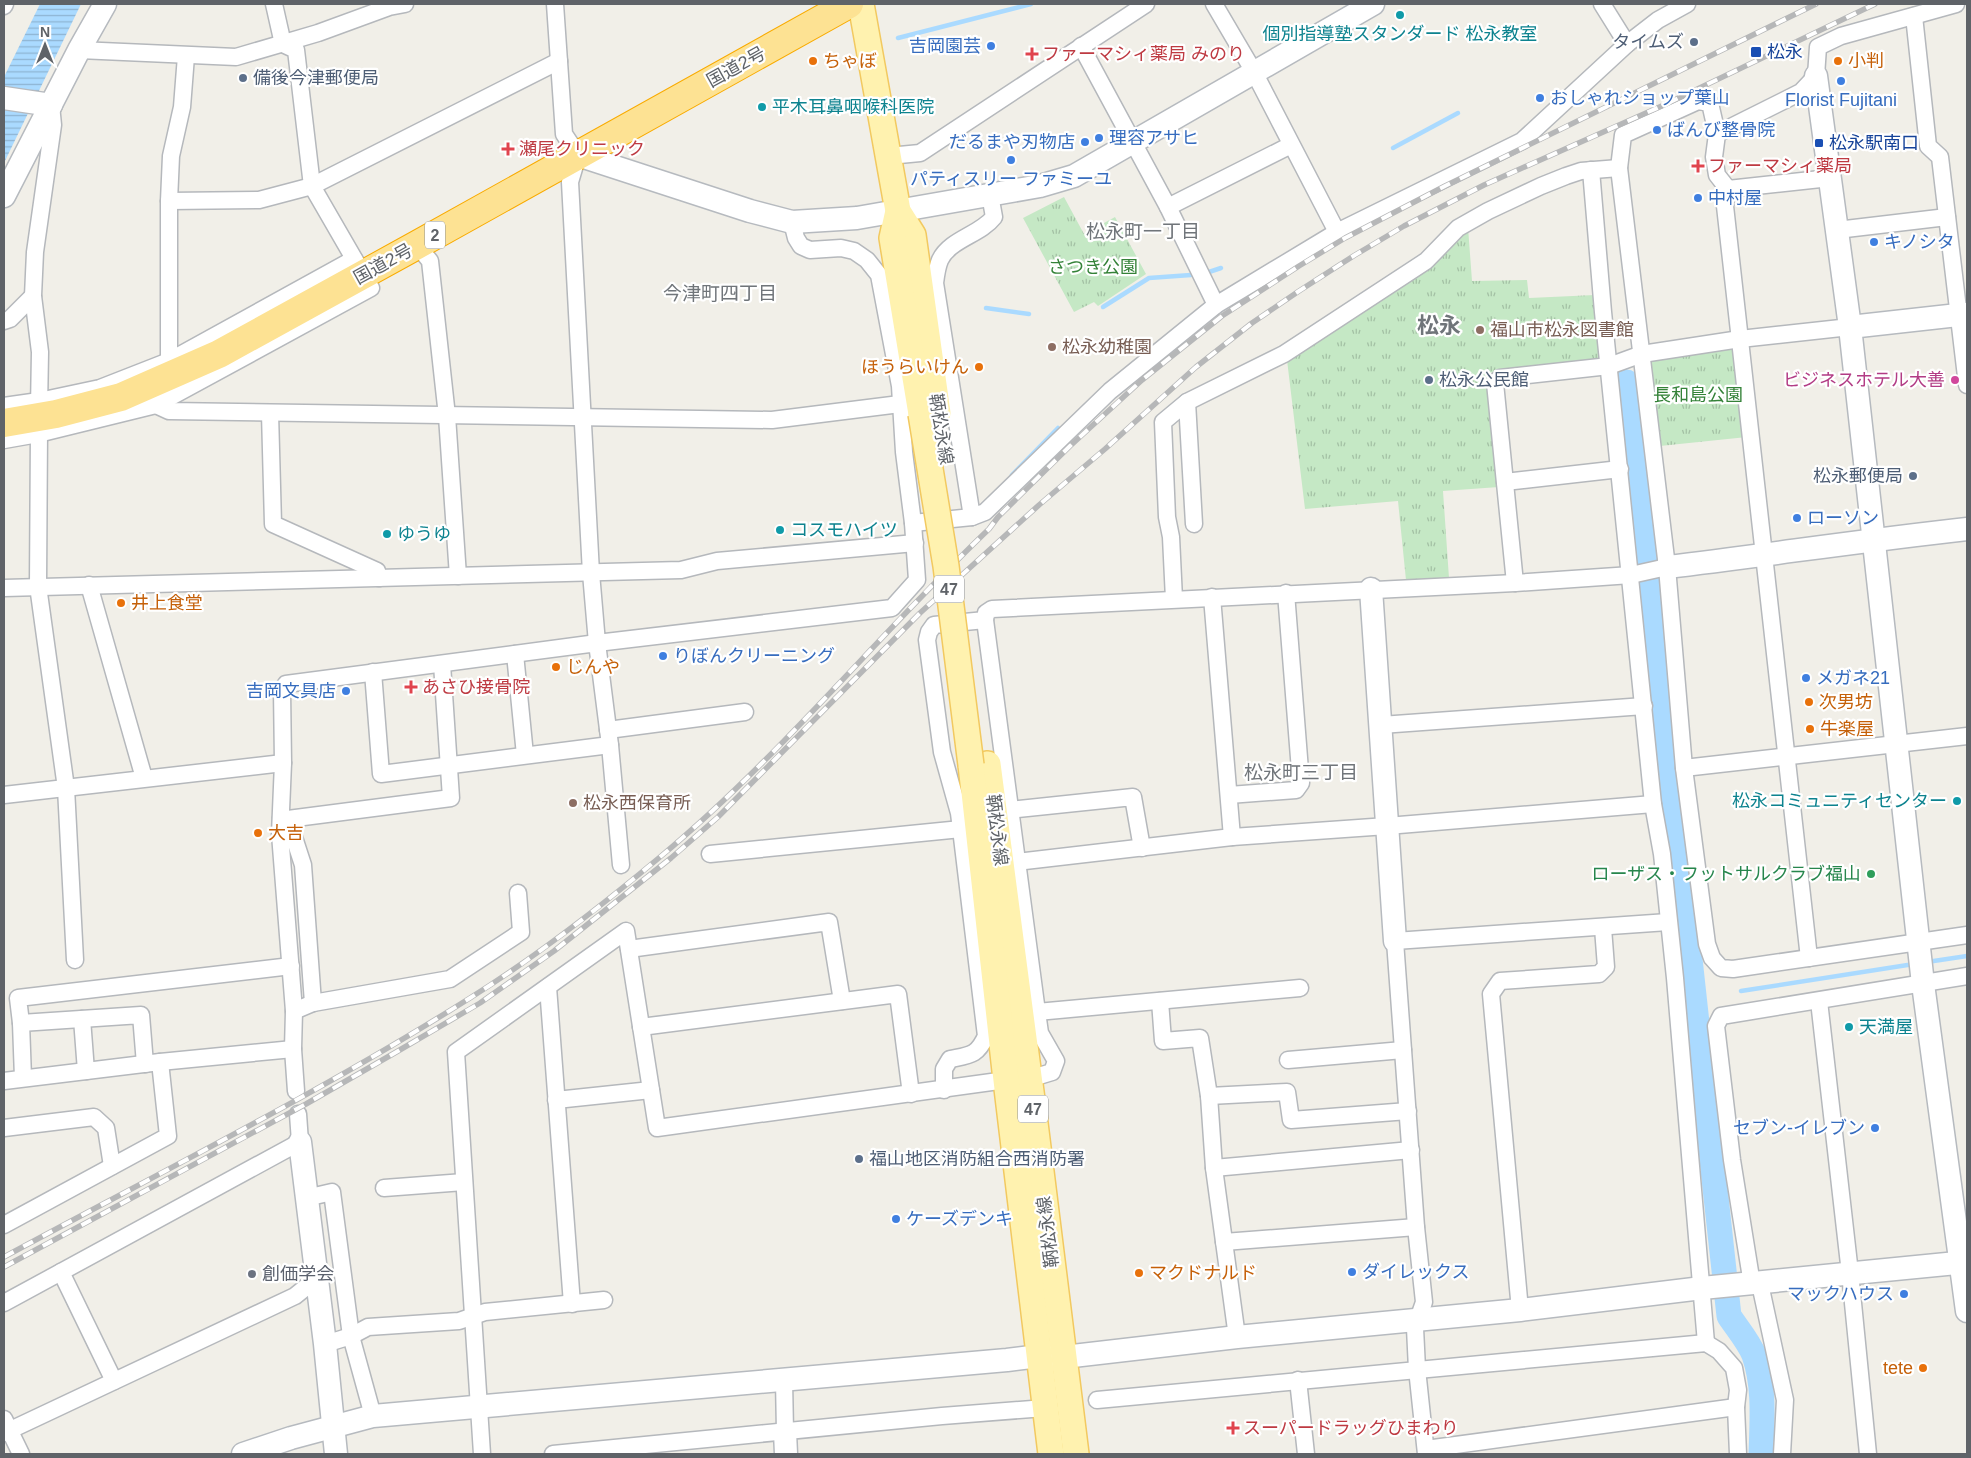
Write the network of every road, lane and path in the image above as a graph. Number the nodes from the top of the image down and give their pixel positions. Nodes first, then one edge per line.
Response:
1 (105, 4) edge
2 (274, 4) edge
3 (405, 4) edge
4 (555, 4) edge
5 (849, 4) edge
6 (861, 4) edge
7 (1146, 4) edge
8 (1214, 4) edge
9 (1374, 4) edge
10 (1602, 4) edge
11 (1688, 4) edge
12 (1956, 4) edge
13 (1914, 16) junction
14 (283, 44) junction
15 (1627, 44) junction
16 (1081, 46) junction
17 (79, 50) junction
18 (186, 56) junction
19 (559, 61) junction
20 (1254, 72) junction
21 (1816, 76) junction
22 (4, 98) edge
23 (48, 119) junction
24 (1717, 134) junction
25 (1133, 142) junction
26 (1291, 145) junction
27 (578, 155) junction
28 (889, 156) junction
29 (1619, 168) junction
30 (1591, 170) junction
31 (1830, 178) junction
32 (312, 186) junction
33 (1728, 189) junction
34 (990, 195) junction
35 (4, 196) edge
36 (169, 201) junction
37 (1168, 207) junction
38 (898, 211) junction
39 (1947, 217) junction
40 (792, 222) junction
41 (1837, 230) junction
42 (1337, 232) junction
43 (417, 245) junction
44 (359, 267) junction
45 (33, 296) junction
46 (1216, 305) junction
47 (1963, 314) edge
48 (4, 321) edge
49 (1850, 327) junction
50 (1740, 339) junction
51 (1642, 354) junction
52 (169, 364) junction
53 (1609, 366) junction
54 (1967, 385) edge
55 (166, 401) junction
56 (1187, 402) junction
57 (39, 405) junction
58 (4, 406) edge
59 (920, 410) junction
60 (270, 413) junction
61 (447, 416) junction
62 (584, 418) junction
63 (4, 423) edge
64 (39, 432) junction
65 (4, 440) edge
66 (1620, 469) junction
67 (1505, 482) junction
68 (972, 517) junction
69 (913, 523) junction
70 (1194, 524) dead end
71 (1967, 529) edge
72 (1874, 539) junction
73 (915, 543) junction
74 (1765, 555) junction
75 (1667, 567) junction
76 (591, 573) junction
77 (1631, 575) junction
78 (458, 576) junction
79 (379, 578) junction
80 (1515, 583) junction
81 (89, 585) junction
82 (38, 586) junction
83 (4, 588) edge
84 (1371, 588) junction
85 (1286, 593) junction
86 (1212, 597) junction
87 (1174, 599) junction
88 (985, 620) junction
89 (597, 643) junction
90 (515, 654) junction
91 (442, 664) junction
92 (372, 672) junction
93 (1644, 706) junction
94 (745, 712) dead end
95 (1380, 725) junction
96 (1967, 736) edge
97 (609, 738) junction
98 (1896, 745) junction
99 (524, 755) junction
100 (1787, 757) junction
101 (283, 763) junction
102 (448, 764) junction
103 (1684, 768) junction
104 (144, 778) junction
105 (66, 788) junction
106 (4, 795) edge
107 (1228, 795) junction
108 (1653, 804) junction
109 (1009, 810) junction
110 (284, 819) junction
111 (1387, 826) junction
112 (962, 830) junction
113 (1232, 837) junction
114 (1142, 848) junction
115 (710, 854) dead end
116 (1016, 862) junction
117 (621, 865) dead end
118 (518, 893) dead end
119 (1668, 922) junction
120 (1603, 928) junction
121 (1967, 935) edge
122 (1395, 942) junction
123 (629, 949) junction
124 (1810, 958) junction
125 (74, 960) dead end
126 (1920, 964) junction
127 (291, 966) junction
128 (1967, 976) edge
129 (548, 987) junction
130 (1300, 988) dead end
131 (842, 1001) junction
132 (1160, 1001) junction
133 (1819, 1001) junction
134 (314, 1003) junction
135 (294, 1011) junction
136 (1036, 1012) junction
137 (82, 1019) junction
138 (21, 1023) junction
139 (642, 1027) junction
140 (293, 1049) junction
141 (1403, 1050) junction
142 (1288, 1060) dead end
143 (153, 1063) junction
144 (86, 1071) junction
145 (24, 1078) junction
146 (1017, 1080) junction
147 (4, 1081) edge
148 (651, 1090) junction
149 (944, 1090) junction
150 (296, 1091) dead end
151 (911, 1094) junction
152 (1209, 1096) junction
153 (556, 1100) junction
154 (1408, 1111) junction
155 (298, 1114) dead end
156 (4, 1128) edge
157 (300, 1142) junction
158 (1410, 1150) junction
159 (112, 1166) junction
160 (1214, 1168) junction
161 (464, 1182) junction
162 (384, 1188) dead end
163 (306, 1198) junction
164 (4, 1225) edge
165 (1416, 1227) junction
166 (1224, 1242) junction
167 (1964, 1262) edge
168 (61, 1272) junction
169 (1850, 1273) junction
170 (316, 1279) junction
171 (1752, 1284) junction
172 (1707, 1288) junction
173 (604, 1300) dead end
174 (4, 1303) edge
175 (572, 1304) junction
176 (1520, 1310) junction
177 (1967, 1311) edge
178 (472, 1316) junction
179 (1418, 1320) junction
180 (351, 1336) junction
181 (1237, 1337) junction
182 (1706, 1343) junction
183 (325, 1344) junction
184 (1039, 1356) junction
185 (1064, 1357) junction
186 (1417, 1369) junction
187 (784, 1380) junction
188 (1298, 1380) junction
189 (114, 1381) junction
190 (1097, 1400) dead end
191 (480, 1406) junction
192 (1736, 1407) junction
193 (1045, 1408) junction
194 (372, 1416) junction
195 (6, 1427) edge
196 (333, 1428) junction
197 (785, 1432) junction
198 (1426, 1452) edge
199 (21, 1454) edge
200 (243, 1454) edge
201 (336, 1454) edge
202 (482, 1454) edge
203 (552, 1454) edge
204 (786, 1454) edge
205 (1051, 1454) edge
206 (1076, 1454) edge
207 (1306, 1454) edge
208 (1738, 1454) edge
209 (1782, 1454) edge
210 (1868, 1454) edge

1 - 17 street
2 - 14 street
3 - 14 street
4 - 19 street
5 - 27 highway, 国道2号 / 2
6 - 28 main road, 鞆松永線 / 47
7 - 16 street
8 - 20 street
9 - 20 street
10 - 15 street
11 - 15 street
12 - 13 street
13 - 21 street
13 - 39 street
14 - 18 street
14 - 32 street
15 - 42 street
16 - 25 street
16 - 28 street
17 - 18 street
17 - 23 street
18 - 36 street
19 - 27 street
19 - 32 street
20 - 25 street
20 - 26 street
21 - 24 street
21 - 31 street
22 - 23 street
23 - 35 street
23 - 45 street
24 - 29 street
24 - 33 street
25 - 34 street
25 - 37 street
26 - 37 street
26 - 42 street
27 - 40 street
27 - 43 highway, 国道2号 / 2
27 - 62 street
28 - 38 main road, 鞆松永線 / 47
29 - 30 street
29 - 51 street
30 - 53 street
30 - 56 street
31 - 33 street
31 - 41 street
32 - 36 street
32 - 44 street
33 - 50 street
34 - 38 street
34 - 68 street
36 - 52 street
37 - 46 street
38 - 40 street
38 - 59 main road, 鞆松永線 / 47
39 - 41 street
39 - 47 street
40 - 59 street
41 - 49 street
42 - 46 street
43 - 44 highway, 国道2号 / 2
43 - 61 street
44 - 52 street
44 - 55 street
44 - 63 highway, 国道2号 / 2
45 - 48 street
45 - 57 street
46 - 68 street
47 - 49 street
47 - 54 street
49 - 50 street
49 - 72 street
50 - 51 street
50 - 74 street
51 - 53 street
51 - 75 street
52 - 57 street
53 - 66 street
53 - 67 street
55 - 60 street
55 - 64 street
56 - 70 street
56 - 87 street
57 - 58 street
59 - 62 street
59 - 69 street
59 - 146 main road, 鞆松永線 / 47, bridge
60 - 61 street
60 - 79 street
61 - 62 street
61 - 78 street
62 - 76 street
64 - 65 street
64 - 82 street
66 - 67 street
66 - 77 street
67 - 80 street
68 - 69 street
69 - 73 street
71 - 72 street
72 - 74 street
72 - 98 street
73 - 76 street
73 - 89 street, 47
74 - 75 street
74 - 100 street
75 - 77 street
75 - 103 street
76 - 78 street
76 - 89 street
77 - 80 street
77 - 93 street
78 - 79 street
79 - 81 street
80 - 84 street
81 - 82 street
81 - 104 street
82 - 83 street
82 - 105 street
84 - 85 street
84 - 95 street
85 - 86 street
85 - 107 street
86 - 87 street
86 - 107 street
87 - 88 street
88 - 109 street
88 - 112 street
89 - 90 street
89 - 97 street
90 - 91 street
90 - 99 street
91 - 92 street
91 - 102 street
92 - 101 street
92 - 102 street
93 - 95 street
93 - 108 street
94 - 97 street
95 - 111 street
96 - 98 street
97 - 99 street
97 - 117 street
98 - 100 street
98 - 126 street
99 - 102 street
100 - 103 street
100 - 124 street
101 - 104 street
101 - 110 street
102 - 110 street
103 - 124 street
104 - 105 street
105 - 106 street
105 - 125 street
107 - 113 street
108 - 111 street
108 - 119 street
109 - 114 street
109 - 116 street
110 - 127 street
110 - 134 street
111 - 113 street
111 - 122 street
112 - 115 street
112 - 149 street
113 - 114 street
114 - 116 street
116 - 136 street
118 - 134 street
119 - 120 street
119 - 172 street
120 - 122 street
120 - 176 street
121 - 126 street
122 - 141 street
123 - 129 street
123 - 131 street
123 - 139 street
124 - 126 street
126 - 128 street
126 - 133 street
126 - 167 street
127 - 135 street
127 - 138 street
129 - 153 street
129 - 161 street
130 - 132 street
131 - 139 street
131 - 151 street
132 - 136 street
132 - 152 street
133 - 169 street
133 - 171 street
134 - 135 street
135 - 140 street
136 - 146 street
137 - 138 street
137 - 143 street
137 - 144 street
138 - 145 street
139 - 148 street
140 - 143 street
140 - 150 street
141 - 142 street
141 - 154 street
143 - 144 street
143 - 159 street
144 - 145 street
145 - 147 street
146 - 149 street
146 - 184 main road, 鞆松永線 / 47
146 - 185 main road, 鞆松永線 / 47
148 - 151 street
148 - 153 street
149 - 151 street
152 - 154 street
152 - 160 street
153 - 175 street
154 - 158 street
155 - 157 street
156 - 159 street
157 - 163 street
157 - 168 street
158 - 160 street
158 - 165 street
159 - 164 street
160 - 166 street
161 - 162 street
161 - 178 street
163 - 170 street
163 - 180 street
165 - 166 street
165 - 179 street
166 - 181 street
167 - 169 street
167 - 177 street
168 - 174 street
168 - 189 street
169 - 171 street
169 - 210 street
170 - 183 street
170 - 189 street
171 - 172 street
171 - 209 street
172 - 176 street
172 - 182 street
173 - 175 street
175 - 178 street
176 - 179 street
178 - 180 street
178 - 191 street
179 - 181 street
179 - 186 street
180 - 183 street
180 - 194 street
181 - 185 street
182 - 186 street
182 - 192 street
183 - 196 street
184 - 185 street
184 - 187 street
184 - 193 main road, 鞆松永線 / 47
185 - 206 main road, 鞆松永線 / 47
186 - 188 street
186 - 198 street
187 - 191 street
187 - 197 street
188 - 190 street
188 - 207 street
189 - 195 street
191 - 194 street
191 - 202 street
192 - 198 street
192 - 208 street
193 - 197 street
193 - 205 main road, 鞆松永線 / 47
194 - 196 street
195 - 199 street
196 - 200 street
196 - 201 street
197 - 203 street
197 - 204 street

